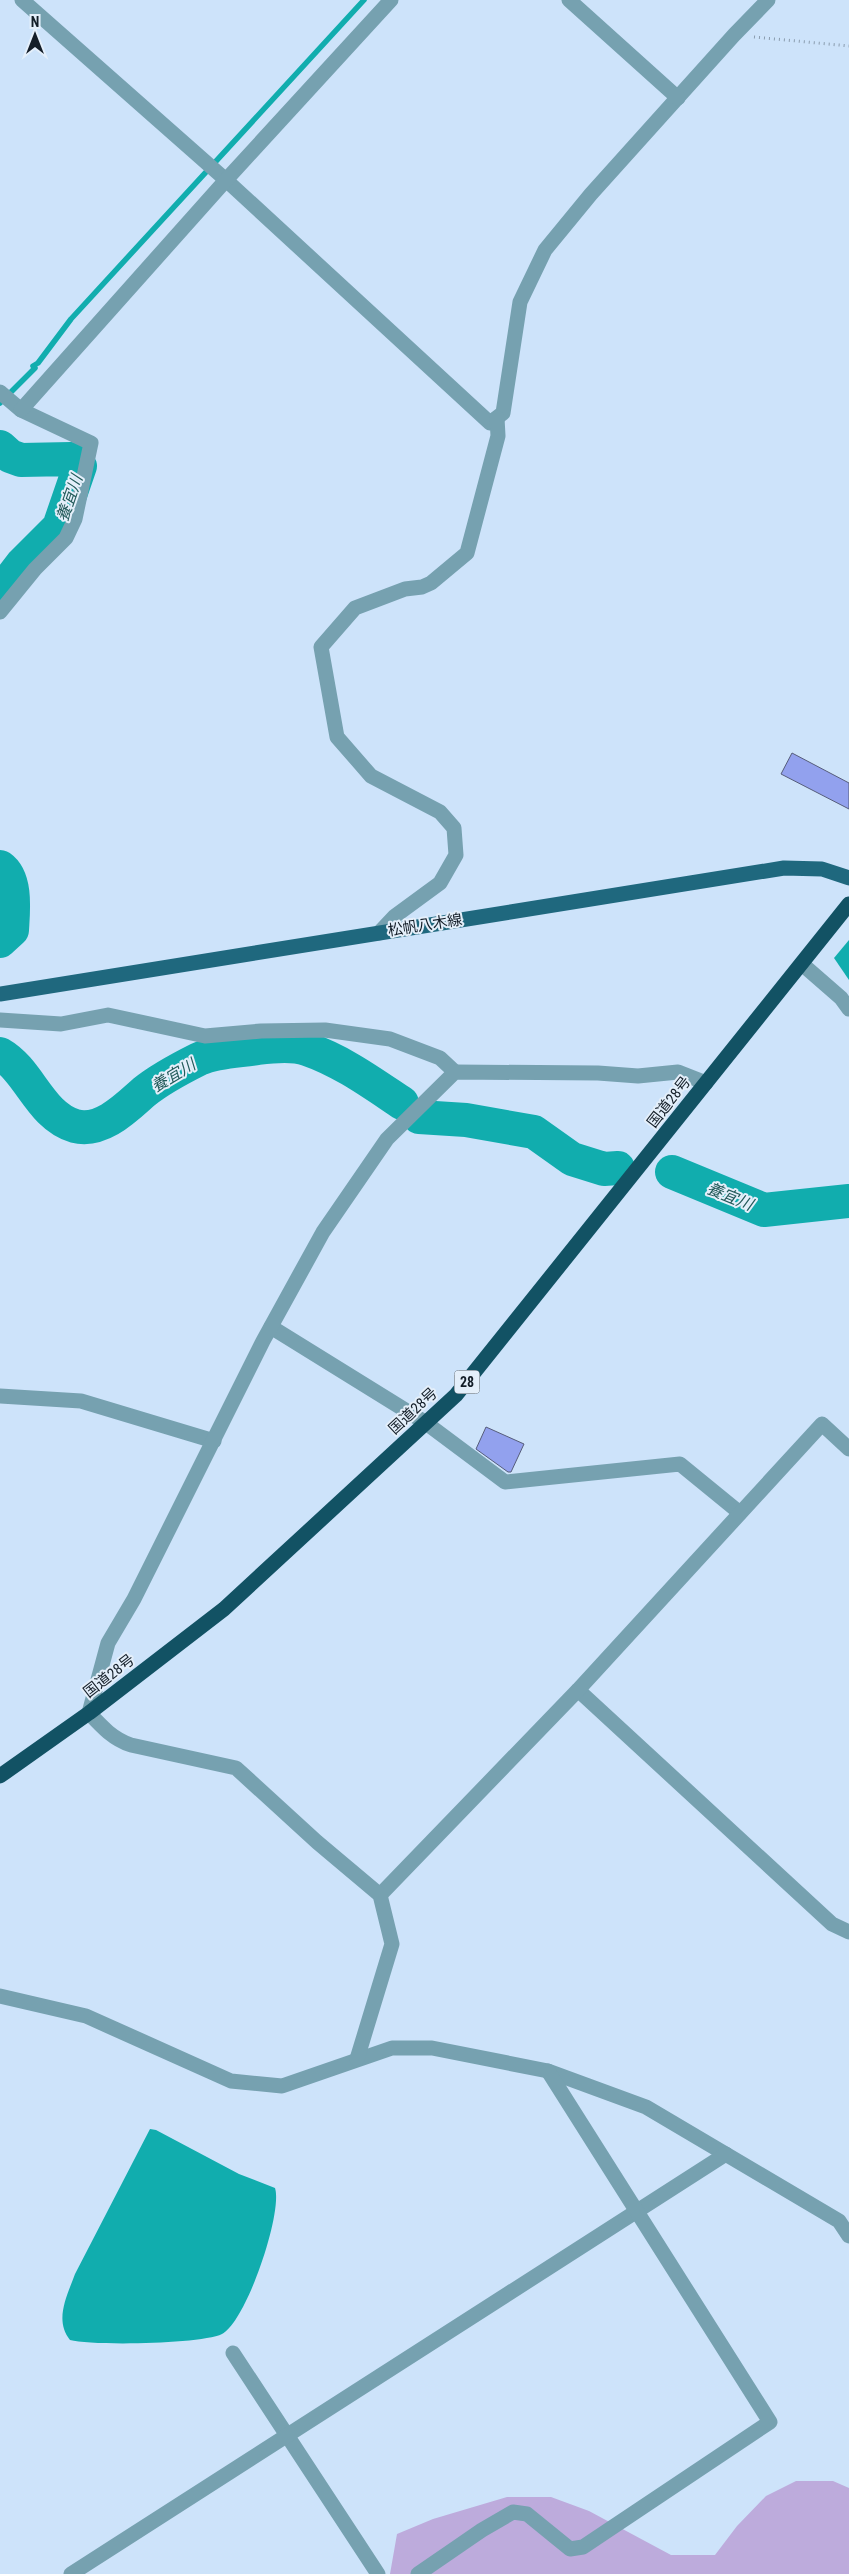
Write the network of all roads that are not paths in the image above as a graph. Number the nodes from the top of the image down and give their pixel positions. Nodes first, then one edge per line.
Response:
1 (22, 0) edge
2 (391, 0) edge
3 (569, 0) edge
4 (768, 0) edge
5 (678, 98) junction
6 (223, 178) junction
7 (0, 392) edge
8 (18, 408) junction
9 (497, 418) junction
10 (0, 612) edge
11 (849, 878) edge
12 (849, 904) edge
13 (378, 933) junction
14 (802, 964) junction
15 (0, 994) edge
16 (849, 1010) edge
17 (0, 1020) edge
18 (455, 1072) junction
19 (706, 1083) junction
20 (271, 1327) junction
21 (0, 1396) edge
22 (426, 1423) junction
23 (214, 1441) junction
24 (849, 1449) edge
25 (740, 1514) junction
26 (578, 1690) junction
27 (89, 1713) junction
28 (0, 1776) edge
29 (380, 1894) junction
30 (849, 1932) edge
31 (0, 1996) edge
32 (357, 2059) junction
33 (548, 2071) junction
34 (726, 2154) junction
35 (636, 2212) junction
36 (849, 2236) edge
37 (233, 2353) dead end
38 (286, 2436) junction
39 (71, 2574) edge
40 (378, 2574) edge
41 (418, 2574) edge

1 - 6 street
2 - 6 street
3 - 5 street
4 - 5 street
5 - 9 street
6 - 8 street
6 - 9 street
7 - 8 street
8 - 10 street
9 - 13 street
11 - 13 main road, 松帆八木線
12 - 14 highway, 国道28号 / 28
13 - 15 main road, 松帆八木線
14 - 16 street
14 - 19 highway, 国道28号 / 28
17 - 18 street
18 - 19 street
18 - 20 street
19 - 22 highway, 国道28号 / 28
20 - 22 street
20 - 23 street
21 - 23 street
22 - 25 street
22 - 27 highway, 国道28号 / 28
23 - 27 street
24 - 25 street
25 - 26 street
26 - 29 street
26 - 30 street
27 - 28 highway, 国道28号 / 28
27 - 29 street
29 - 32 street
31 - 32 street
32 - 33 street
33 - 34 street
33 - 35 street
34 - 35 street
34 - 36 street
35 - 38 street
35 - 41 street
37 - 38 street
38 - 39 street
38 - 40 street

